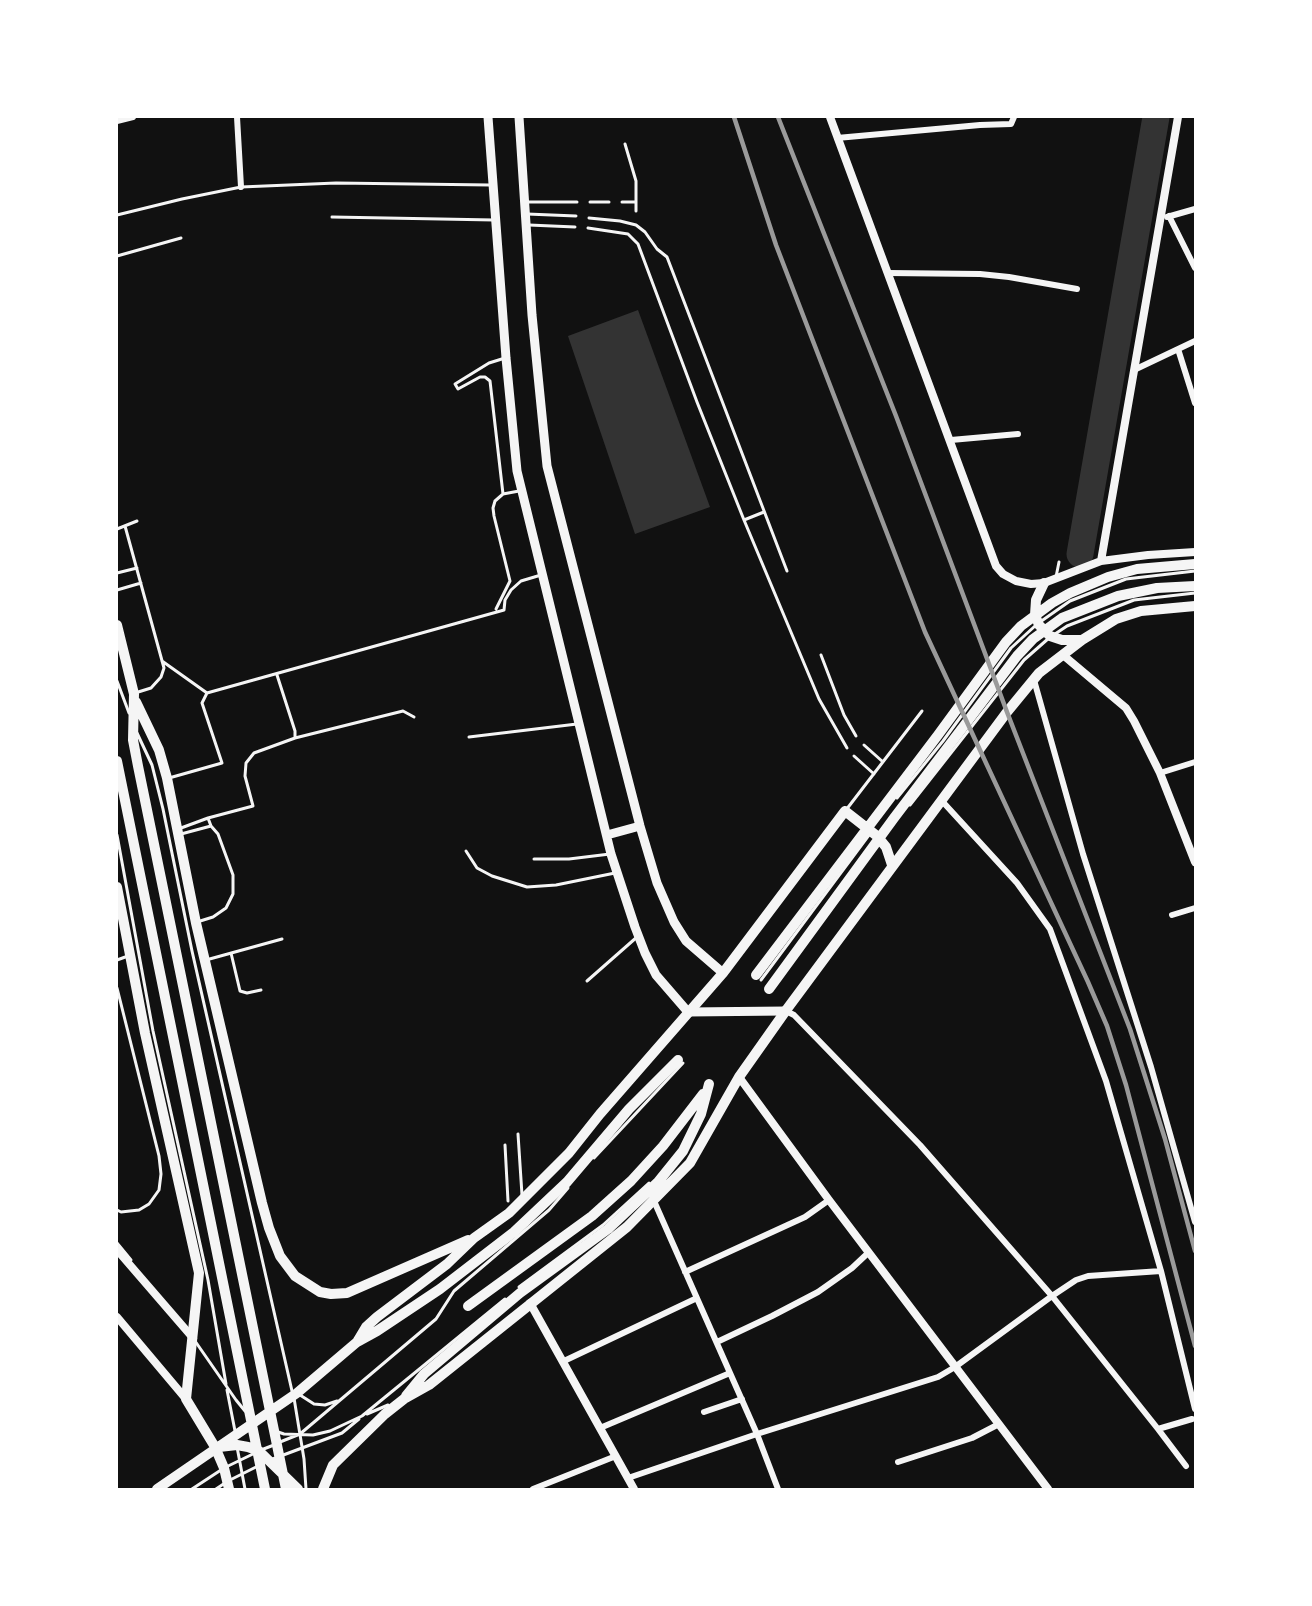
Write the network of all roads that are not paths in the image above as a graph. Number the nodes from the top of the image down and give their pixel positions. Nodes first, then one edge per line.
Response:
1 (133, 117) edge
2 (237, 117) edge
3 (488, 117) edge
4 (519, 117) edge
5 (830, 117) edge
6 (1178, 117) edge
7 (1014, 118) edge
8 (117, 121) edge
9 (837, 138) junction
10 (625, 144) dead end
11 (494, 184) junction
12 (242, 188) junction
13 (524, 202) junction
14 (577, 202) dead end
15 (590, 202) dead end
16 (609, 202) dead end
17 (622, 202) dead end
18 (636, 202) junction
19 (1195, 209) edge
20 (636, 211) dead end
21 (525, 214) junction
22 (117, 215) edge
23 (576, 216) dead end
24 (333, 217) dead end
25 (636, 217) dead end
26 (1165, 217) junction
27 (589, 218) dead end
28 (496, 220) junction
29 (525, 224) junction
30 (636, 225) junction
31 (575, 227) dead end
32 (588, 228) dead end
33 (181, 238) dead end
34 (117, 256) edge
35 (1195, 267) edge
36 (888, 273) junction
37 (1077, 289) dead end
38 (1195, 341) edge
39 (1178, 349) junction
40 (506, 358) junction
41 (1134, 370) junction
42 (1195, 404) edge
43 (1018, 434) dead end
44 (951, 440) junction
45 (522, 490) junction
46 (503, 494) junction
47 (764, 512) junction
48 (744, 520) junction
49 (137, 521) dead end
50 (125, 526) junction
51 (117, 529) edge
52 (1195, 552) edge
53 (1101, 561) junction
54 (1059, 562) dead end
55 (1195, 564) edge
56 (137, 568) junction
57 (787, 571) dead end
58 (1195, 571) edge
59 (117, 573) edge
60 (543, 574) junction
61 (1056, 578) junction
62 (141, 583) junction
63 (1044, 583) junction
64 (1195, 586) edge
65 (117, 590) edge
66 (1195, 593) edge
67 (1195, 606) edge
68 (496, 609) dead end
69 (117, 625) edge
70 (1082, 640) junction
71 (821, 655) dead end
72 (1063, 655) junction
73 (162, 660) junction
74 (277, 675) junction
75 (1033, 680) junction
76 (117, 681) edge
77 (207, 693) junction
78 (134, 696) junction
79 (922, 711) dead end
80 (414, 717) dead end
81 (134, 723) junction
82 (579, 724) junction
83 (856, 736) dead end
84 (469, 737) dead end
85 (295, 738) junction
86 (864, 745) dead end
87 (847, 748) dead end
88 (855, 756) dead end
89 (117, 761) edge
90 (883, 762) junction
91 (1195, 762) edge
92 (1160, 773) junction
93 (874, 774) junction
94 (167, 778) junction
95 (942, 801) junction
96 (845, 811) junction
97 (208, 819) junction
98 (211, 826) junction
99 (640, 826) junction
100 (178, 832) junction
101 (117, 835) edge
102 (607, 835) junction
103 (466, 850) dead end
104 (612, 854) junction
105 (534, 859) dead end
106 (891, 860) junction
107 (1195, 862) edge
108 (617, 873) junction
109 (117, 887) edge
110 (1195, 908) edge
111 (1172, 915) dead end
112 (196, 923) junction
113 (638, 935) junction
114 (282, 939) dead end
115 (231, 953) junction
116 (130, 956) junction
117 (117, 960) edge
118 (205, 960) junction
119 (723, 973) junction
120 (587, 981) dead end
121 (764, 983) junction
122 (117, 988) edge
123 (261, 990) dead end
124 (786, 1011) junction
125 (688, 1012) junction
126 (680, 1062) joint
127 (739, 1077) junction
128 (701, 1114) junction
129 (518, 1134) dead end
130 (505, 1145) dead end
131 (829, 1200) junction
132 (508, 1201) dead end
133 (522, 1201) junction
134 (654, 1201) junction
135 (117, 1210) edge
136 (1195, 1222) edge
137 (474, 1238) junction
138 (117, 1243) edge
139 (117, 1250) edge
140 (868, 1252) junction
141 (1161, 1270) junction
142 (685, 1272) junction
143 (1052, 1296) junction
144 (697, 1298) junction
145 (530, 1303) junction
146 (468, 1306) dead end
147 (117, 1317) edge
148 (193, 1338) junction
149 (357, 1342) junction
150 (717, 1342) junction
151 (564, 1361) junction
152 (955, 1367) junction
153 (730, 1373) junction
154 (227, 1387) junction
155 (295, 1394) junction
156 (186, 1399) junction
157 (404, 1399) junction
158 (339, 1400) junction
159 (742, 1400) junction
160 (1195, 1409) edge
161 (705, 1412) dead end
162 (362, 1416) junction
163 (1192, 1419) dead end
164 (258, 1420) junction
165 (999, 1424) junction
166 (600, 1428) junction
167 (1158, 1429) junction
168 (300, 1434) junction
169 (757, 1434) junction
170 (236, 1440) junction
171 (215, 1447) junction
172 (303, 1447) junction
173 (259, 1451) junction
174 (616, 1456) junction
175 (240, 1460) junction
176 (269, 1460) junction
177 (898, 1462) dead end
178 (1186, 1466) dead end
179 (224, 1468) junction
180 (242, 1474) junction
181 (628, 1478) junction
182 (228, 1485) edge
183 (157, 1489) edge
184 (192, 1489) edge
185 (216, 1489) edge
186 (245, 1489) edge
187 (264, 1489) edge
188 (286, 1489) edge
189 (298, 1489) edge
190 (306, 1489) edge
191 (323, 1489) edge
192 (533, 1489) edge
193 (634, 1489) edge
194 (778, 1489) edge
195 (1047, 1489) edge

1 - 8 street
2 - 12 street
3 - 11 main road
4 - 13 main road
5 - 9 street
6 - 26 street
7 - 9 street
9 - 36 street
10 - 18 lane
11 - 12 lane
11 - 28 main road
12 - 22 lane
13 - 14 lane
13 - 21 main road
15 - 16 lane
17 - 18 lane
18 - 20 lane
19 - 26 street
21 - 23 lane
21 - 29 main road
24 - 28 lane
25 - 30 lane
26 - 35 street
26 - 41 street
27 - 30 lane
28 - 40 main road
29 - 31 lane
29 - 99 main road
30 - 47 lane
32 - 48 lane
33 - 34 lane
36 - 37 street
36 - 44 street
38 - 39 street
39 - 41 street
39 - 42 street
40 - 45 main road
40 - 46 lane
41 - 53 street
43 - 44 street
44 - 63 street
45 - 46 lane
45 - 60 main road
46 - 68 lane
47 - 48 lane
47 - 57 lane
48 - 87 lane
49 - 50 lane
50 - 51 lane
50 - 56 lane
52 - 53 street
53 - 61 street
54 - 61 lane
55 - 121 main road
56 - 59 lane
56 - 62 lane
58 - 121 lane
60 - 74 lane
60 - 82 main road
61 - 63 street
62 - 65 lane
62 - 73 lane
63 - 70 main road
64 - 121 main road
66 - 121 lane
67 - 70 main road
69 - 78 main road
70 - 72 main road
71 - 83 lane
72 - 75 main road
72 - 92 street
73 - 77 lane
73 - 78 lane
74 - 77 lane
74 - 85 lane
75 - 95 main road
75 - 136 street
76 - 81 lane
77 - 94 lane
78 - 81 main road
78 - 94 main road
79 - 90 lane
80 - 85 lane
81 - 155 lane
81 - 188 main road
82 - 84 lane
82 - 102 main road
85 - 97 lane
86 - 90 lane
88 - 93 lane
89 - 187 main road
90 - 93 lane
91 - 92 street
92 - 107 street
93 - 96 lane
94 - 100 main road
95 - 106 main road
95 - 141 street
96 - 106 main road
96 - 119 main road
97 - 98 lane
97 - 100 lane
98 - 100 lane
98 - 112 lane
99 - 102 main road
99 - 119 main road
100 - 112 main road
101 - 154 lane
102 - 104 main road
103 - 108 lane
104 - 105 lane
104 - 108 main road
106 - 124 main road
108 - 113 main road
109 - 116 main road
110 - 111 street
112 - 118 main road
113 - 120 lane
113 - 125 main road
114 - 115 lane
115 - 118 lane
115 - 123 lane
116 - 117 lane
116 - 148 main road
118 - 137 main road
119 - 125 main road
122 - 135 lane
124 - 125 main road
124 - 127 main road
124 - 143 street
125 - 133 main road
126 - 149 main road
126 - 158 lane
127 - 131 street
127 - 134 main road
128 - 146 main road
128 - 157 main road
128 - 162 lane
129 - 133 lane
130 - 132 lane
131 - 140 street
131 - 142 street
133 - 137 main road
134 - 142 street
134 - 145 main road
137 - 149 main road
138 - 148 lane
139 - 148 street
140 - 150 street
140 - 152 street
141 - 143 street
141 - 160 street
142 - 144 street
143 - 152 street
143 - 167 street
144 - 150 street
144 - 151 street
145 - 151 street
145 - 157 main road
147 - 156 street
148 - 154 lane
148 - 156 main road
149 - 155 main road
150 - 153 street
151 - 166 street
152 - 165 street
152 - 169 street
153 - 159 street
153 - 166 street
154 - 164 lane
154 - 170 lane
155 - 158 lane
155 - 164 main road
155 - 168 lane
156 - 171 main road
157 - 162 lane
157 - 191 main road
158 - 168 lane
159 - 161 street
159 - 169 street
162 - 168 lane
162 - 172 lane
163 - 167 street
164 - 168 lane
164 - 170 main road
165 - 177 street
165 - 195 street
166 - 174 street
167 - 178 street
168 - 172 lane
168 - 173 lane
169 - 181 street
169 - 194 street
170 - 171 main road
170 - 173 main road
170 - 175 lane
171 - 179 main road
171 - 183 main road
172 - 176 lane
172 - 190 lane
173 - 175 lane
173 - 176 main road
174 - 181 street
174 - 192 street
175 - 179 lane
175 - 180 lane
176 - 180 lane
176 - 189 main road
179 - 182 main road
179 - 184 lane
180 - 182 lane
180 - 186 lane
181 - 193 street
182 - 185 lane

